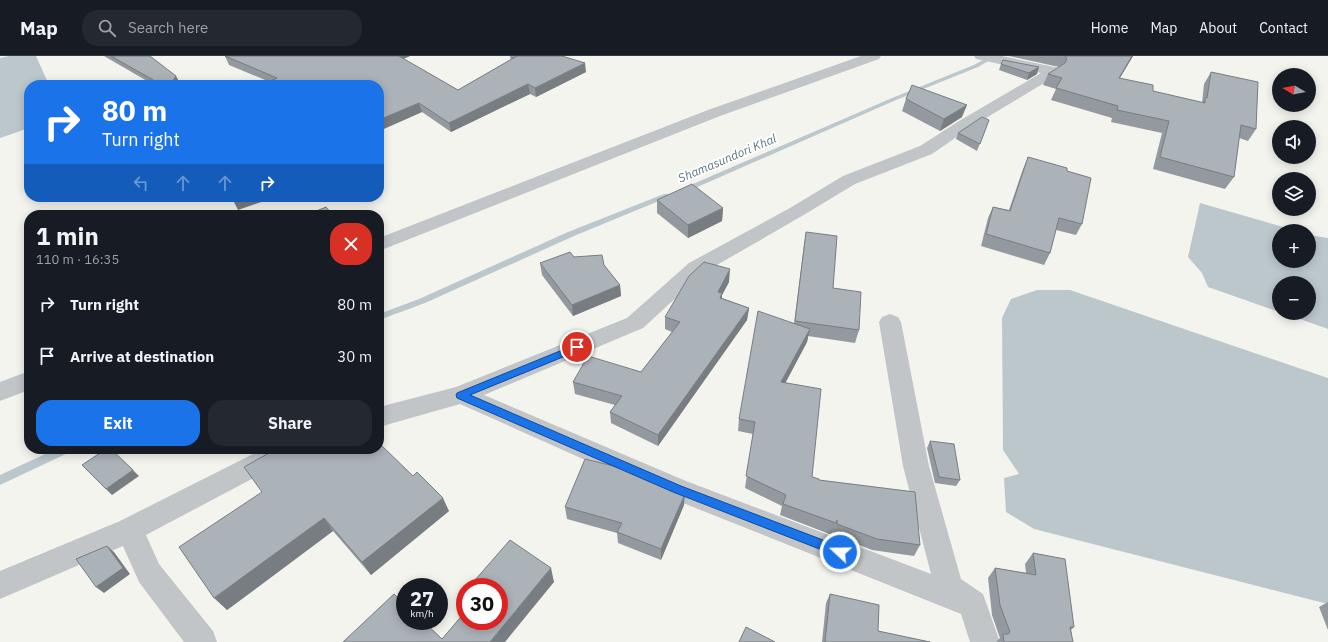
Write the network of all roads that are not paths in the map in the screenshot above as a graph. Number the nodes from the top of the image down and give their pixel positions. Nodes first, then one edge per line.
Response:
1 (874, 56) edge
2 (981, 56) edge
3 (384, 243) edge
4 (890, 322) dead end
5 (24, 382) edge
6 (0, 392) edge
7 (461, 395) junction
8 (384, 416) edge
9 (276, 454) edge
10 (130, 530) junction
11 (0, 585) edge
12 (973, 604) junction
13 (202, 642) edge
14 (985, 642) edge

1 - 3 street
2 - 7 street
4 - 12 street
5 - 6 street
7 - 8 street
7 - 12 street
9 - 10 street
10 - 11 street
10 - 13 street
12 - 14 street

